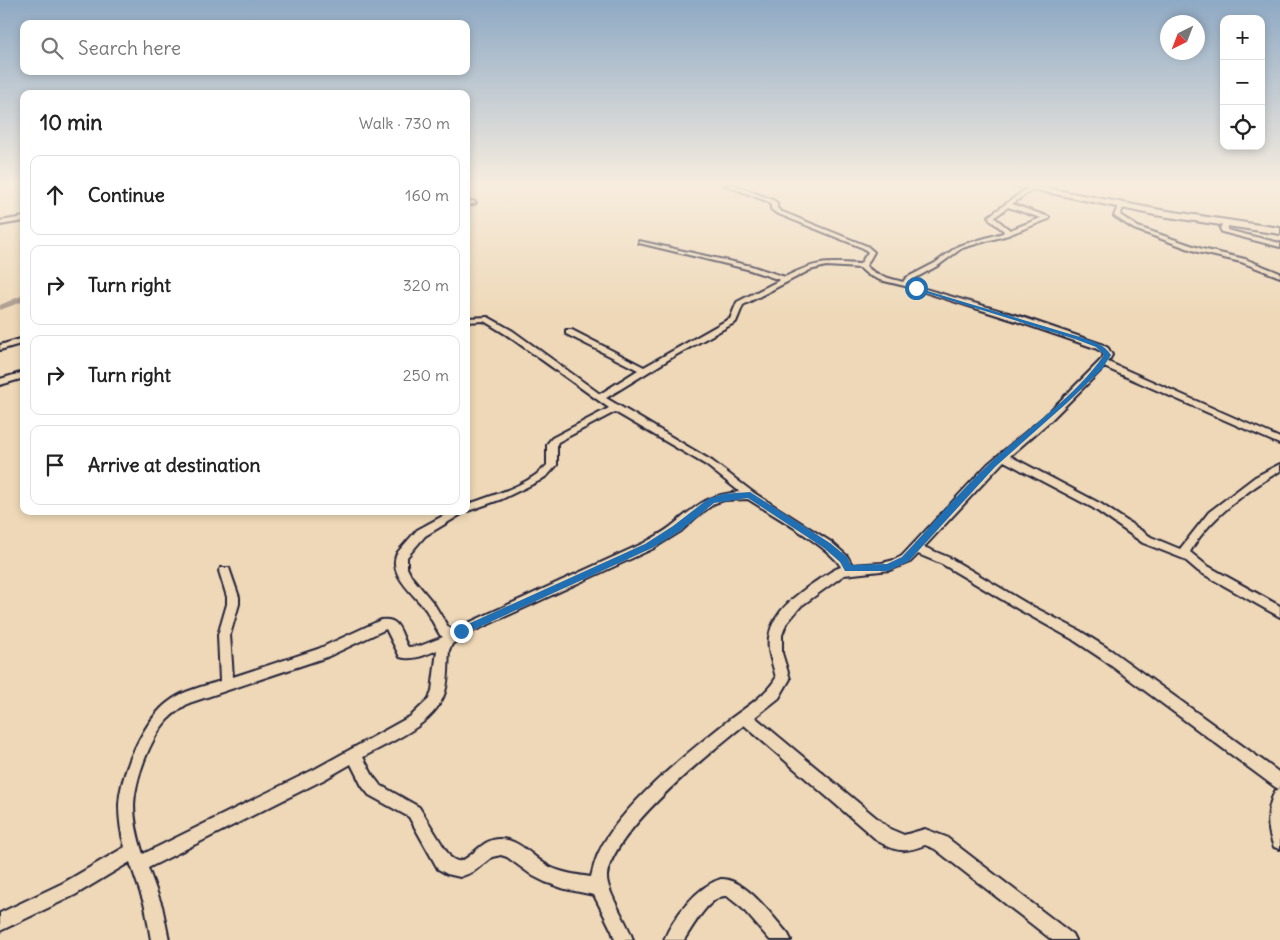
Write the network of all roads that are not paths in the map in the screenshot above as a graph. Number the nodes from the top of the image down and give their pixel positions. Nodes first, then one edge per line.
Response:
1 (820, 229) edge
2 (1006, 229) edge
3 (1019, 229) edge
4 (1138, 229) edge
5 (1223, 229) edge
6 (1266, 229) edge
7 (1280, 231) edge
8 (1006, 234) junction
9 (641, 242) dead end
10 (1280, 244) edge
11 (862, 266) junction
12 (1280, 275) edge
13 (787, 280) junction
14 (908, 285) junction
15 (470, 320) edge
16 (569, 332) dead end
17 (20, 341) edge
18 (0, 348) edge
19 (1104, 363) junction
20 (644, 370) junction
21 (20, 376) edge
22 (0, 382) edge
23 (601, 397) junction
24 (615, 408) junction
25 (1280, 441) edge
26 (1003, 456) junction
27 (1280, 467) edge
28 (750, 495) junction
29 (470, 507) edge
30 (454, 515) edge
31 (915, 548) junction
32 (1187, 556) junction
33 (848, 569) junction
34 (225, 571) dead end
35 (1280, 612) edge
36 (450, 639) junction
37 (227, 684) junction
38 (744, 716) junction
39 (354, 756) junction
40 (1280, 782) edge
41 (1280, 796) edge
42 (1280, 841) edge
43 (136, 858) junction
44 (600, 887) junction
45 (0, 922) edge
46 (160, 940) edge
47 (624, 940) edge
48 (672, 940) edge
49 (782, 940) edge
50 (1066, 940) edge

1 - 11 street
2 - 8 street
3 - 8 street
4 - 12 street
5 - 10 street
6 - 7 main road
8 - 14 street
9 - 13 street
11 - 13 street
11 - 14 street
13 - 20 street
14 - 19 street
15 - 23 street
16 - 20 street
17 - 18 street
19 - 25 street
19 - 26 street
20 - 23 street
21 - 22 street
23 - 24 street
24 - 28 street
24 - 29 street
26 - 31 street
26 - 32 street
27 - 32 street
28 - 33 street
28 - 36 street
30 - 36 street
31 - 33 street
31 - 40 street
32 - 35 street
33 - 38 street
34 - 37 street
36 - 37 street
36 - 39 street
37 - 43 street
38 - 44 street
38 - 50 street
39 - 43 street
39 - 44 street
41 - 42 street
43 - 45 street
43 - 46 street
44 - 47 street
48 - 49 street

